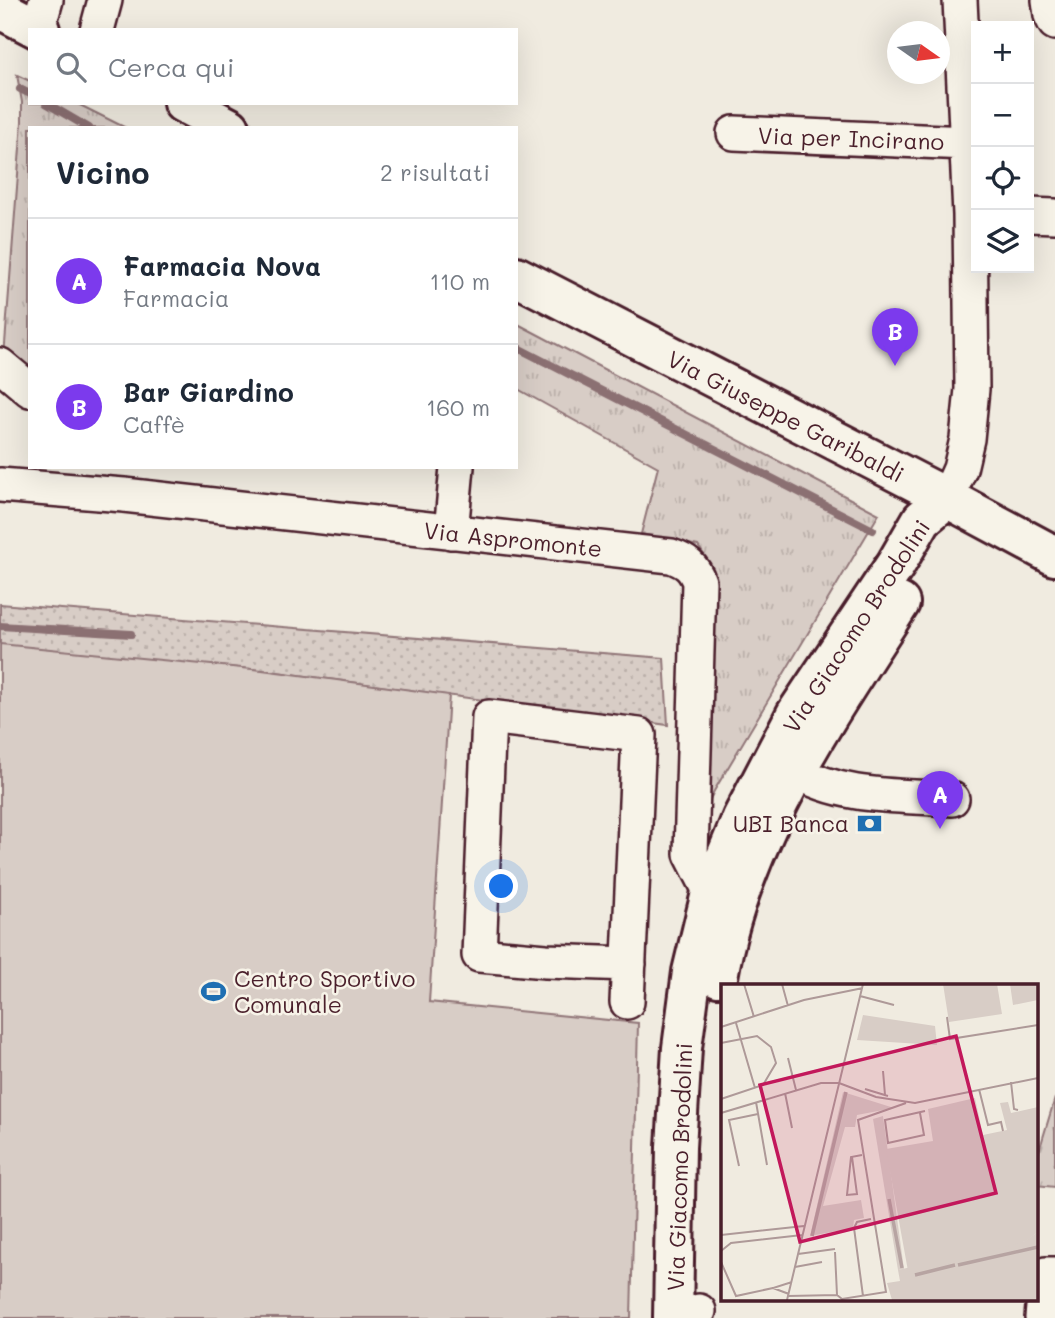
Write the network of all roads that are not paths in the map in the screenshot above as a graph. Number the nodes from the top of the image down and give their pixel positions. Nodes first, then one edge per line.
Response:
1 (105, 0) edge
2 (960, 0) edge
3 (1049, 0) edge
4 (0, 9) edge
5 (41, 19) edge
6 (1055, 23) edge
7 (98, 28) edge
8 (187, 105) edge
9 (226, 126) edge
10 (734, 133) dead end
11 (967, 143) junction
12 (973, 210) edge
13 (1034, 215) edge
14 (1055, 216) edge
15 (973, 273) edge
16 (518, 277) edge
17 (0, 365) edge
18 (28, 388) edge
19 (457, 469) edge
20 (20, 479) edge
21 (947, 498) junction
22 (451, 532) junction
23 (1055, 556) edge
24 (796, 771) junction
25 (952, 799) dead end
26 (711, 893) junction
27 (629, 964) junction
28 (627, 1002) dead end
29 (707, 1071) junction
30 (1055, 1274) edge
31 (691, 1316) edge
32 (1042, 1318) edge

1 - 7 street
2 - 11 street, Via per Incirano
3 - 6 street
4 - 5 main road
8 - 9 main road
10 - 11 street, Via per Incirano
11 - 12 street, Via per Incirano
13 - 14 street
15 - 21 street, Via per Incirano
16 - 21 main road, Via Giuseppe Garibaldi
17 - 18 street
19 - 22 street
20 - 22 street, Via Aspromonte
21 - 23 main road, Via Giuseppe Garibaldi
21 - 24 main road, Via Giacomo Brodolini
21 - 26 main road, Via Giacomo Brodolini
22 - 26 street, Via Aspromonte
24 - 25 street, Via Giacomo Brodolini
24 - 29 main road, Via Giacomo Brodolini
26 - 29 main road, Via Giacomo Brodolini
26 - 31 main road, Via Giacomo Brodolini
27 - 27 street
27 - 28 street
29 - 31 main road, Via Giacomo Brodolini
30 - 32 street

